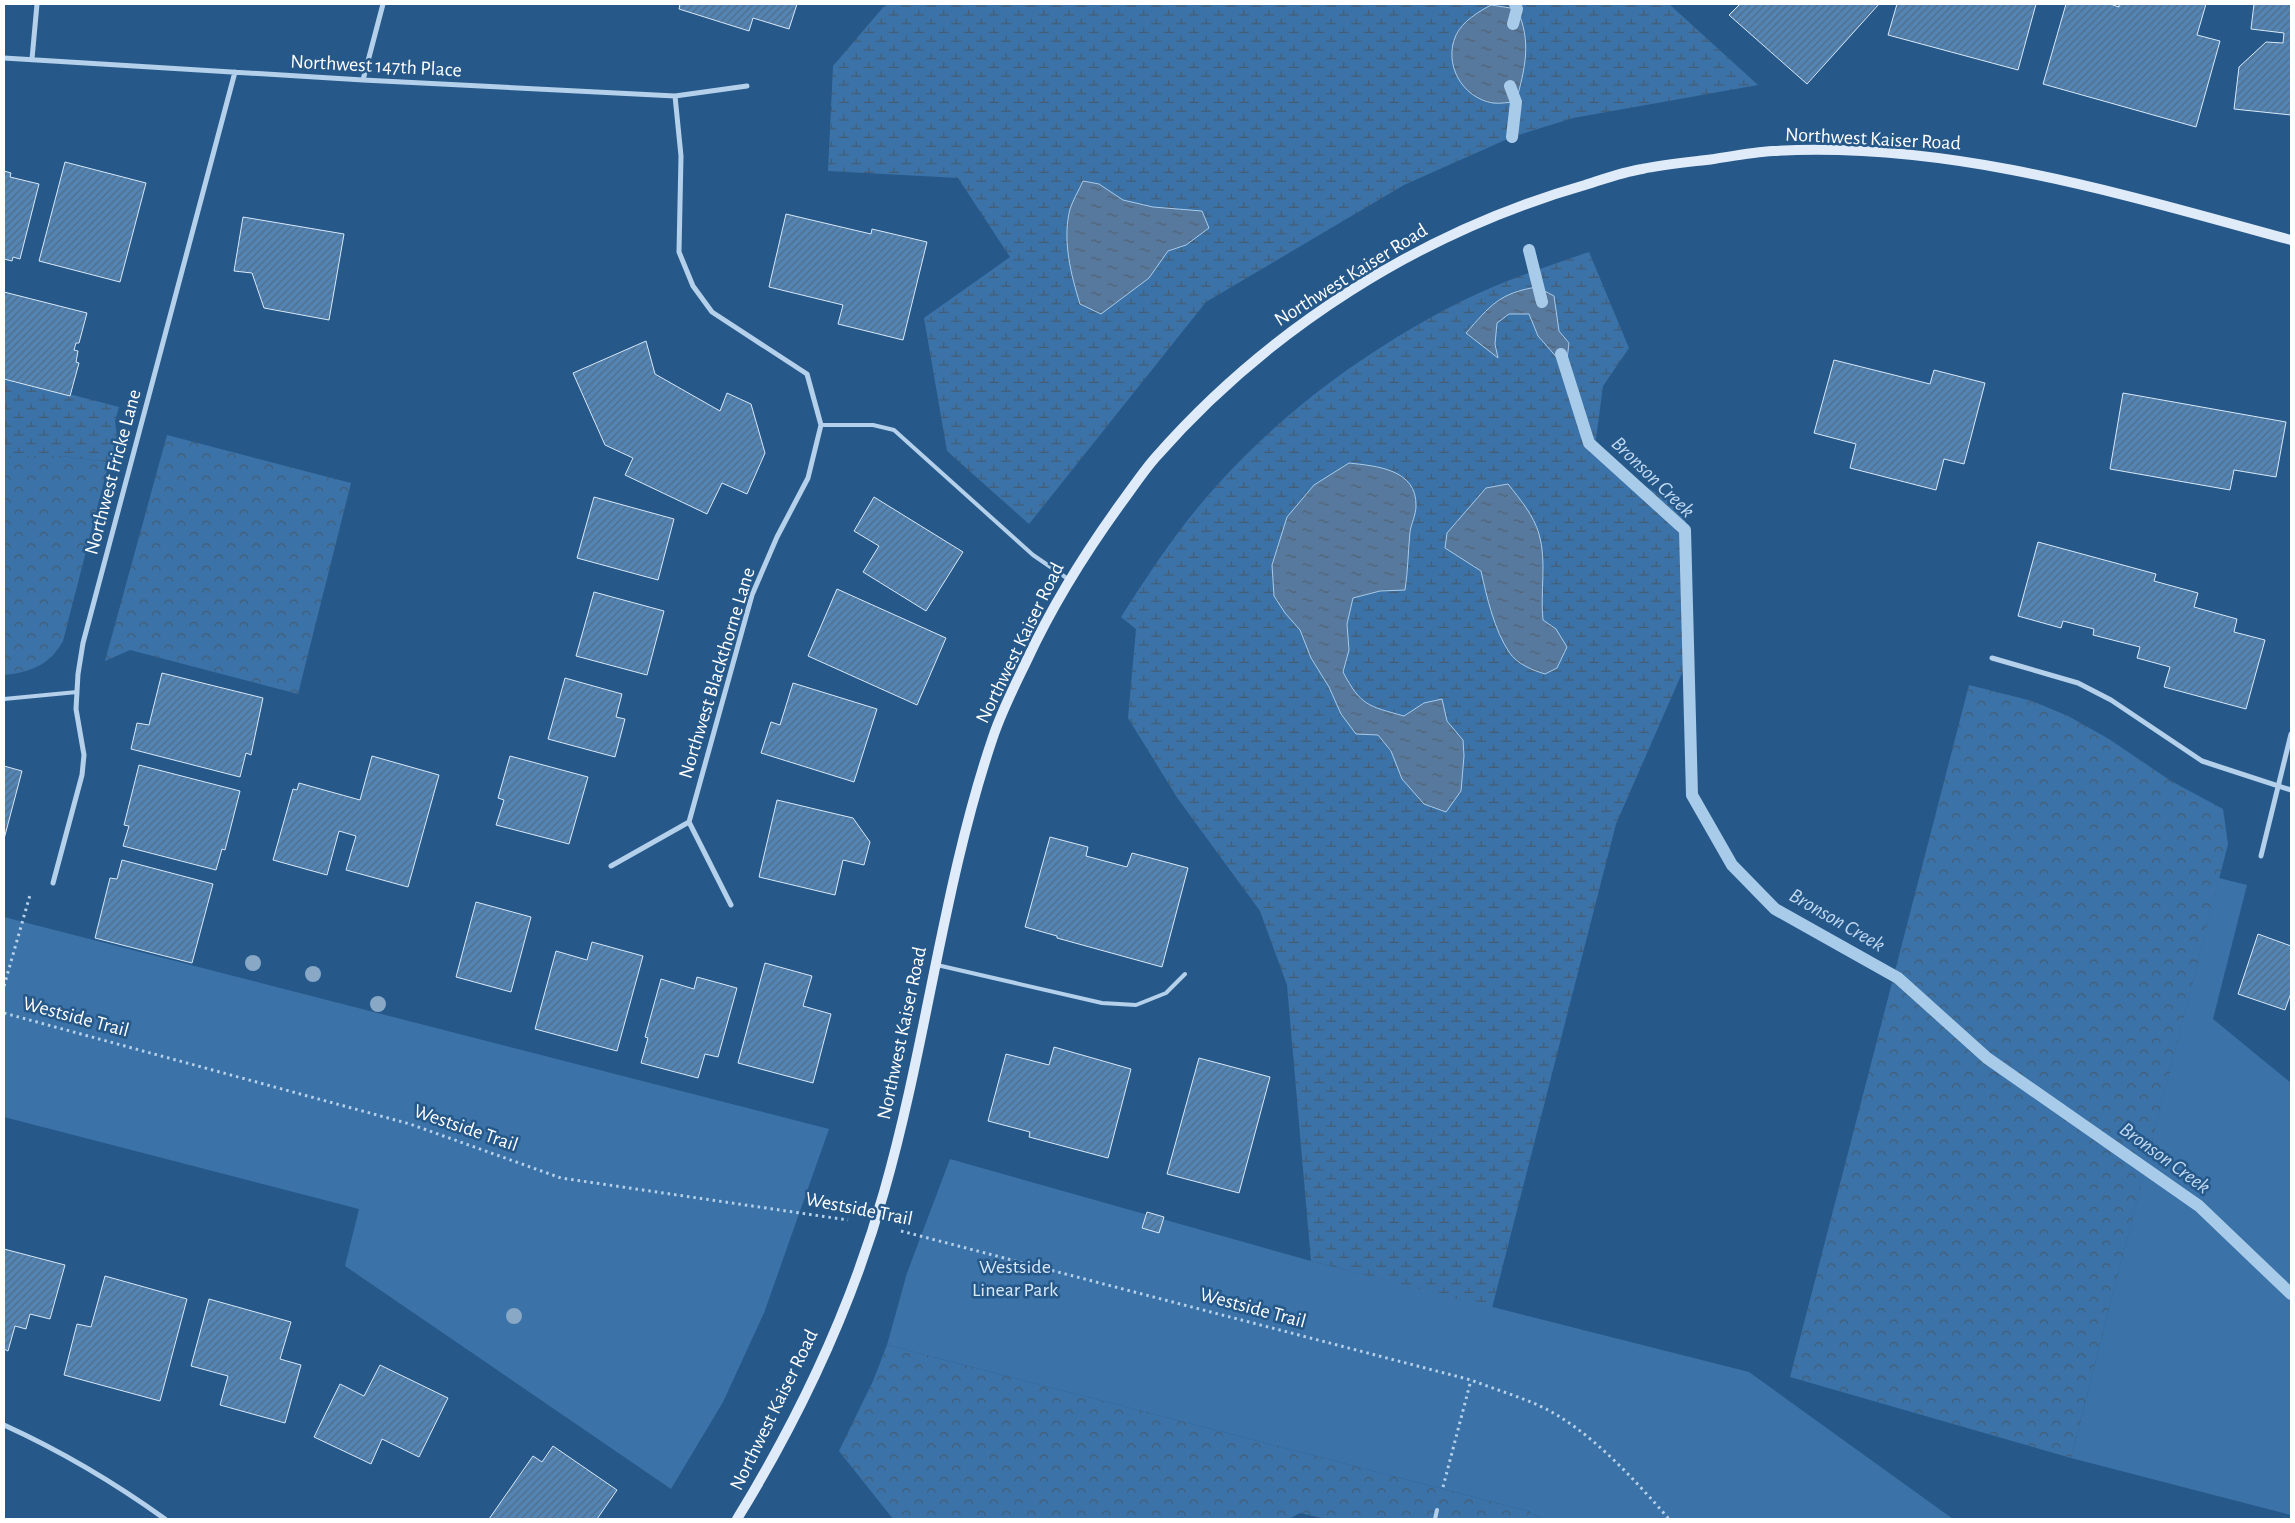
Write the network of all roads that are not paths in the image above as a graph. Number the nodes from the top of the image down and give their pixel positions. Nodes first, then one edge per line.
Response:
1 (37, 4) edge
2 (382, 4) edge
3 (4, 58) edge
4 (32, 60) junction
5 (235, 72) junction
6 (363, 80) junction
7 (747, 86) dead end
8 (675, 96) junction
9 (2291, 240) edge
10 (821, 425) junction
11 (1068, 579) junction
12 (1992, 658) dead end
13 (77, 692) junction
14 (4, 699) edge
15 (2291, 734) edge
16 (2278, 785) junction
17 (2291, 790) edge
18 (688, 822) junction
19 (2261, 856) dead end
20 (611, 866) dead end
21 (53, 883) road end
22 (731, 905) dead end
23 (935, 964) junction
24 (1185, 974) dead end
25 (4, 1425) edge
26 (1437, 1510) road end
27 (165, 1519) edge
28 (737, 1519) edge
29 (1435, 1519) edge

1 - 4 street
2 - 6 street
3 - 4 street, Northwest 147th Place
4 - 5 street, Northwest 147th Place
5 - 6 street, Northwest 147th Place
5 - 13 street, Northwest Fricke Lane
6 - 8 street, Northwest 147th Place
7 - 8 street, Northwest 147th Place
8 - 10 street, Northwest Blackthorne Lane
9 - 11 main road, Northwest Kaiser Road
10 - 11 lane
10 - 18 street, Northwest Blackthorne Lane
11 - 23 main road, Northwest Kaiser Road
12 - 16 street
13 - 14 lane
13 - 21 street, Northwest Fricke Lane
15 - 16 street
16 - 17 street
16 - 19 street
18 - 20 street
18 - 22 street
23 - 24 lane
23 - 28 main road, Northwest Kaiser Road
25 - 27 street
26 - 29 lane

